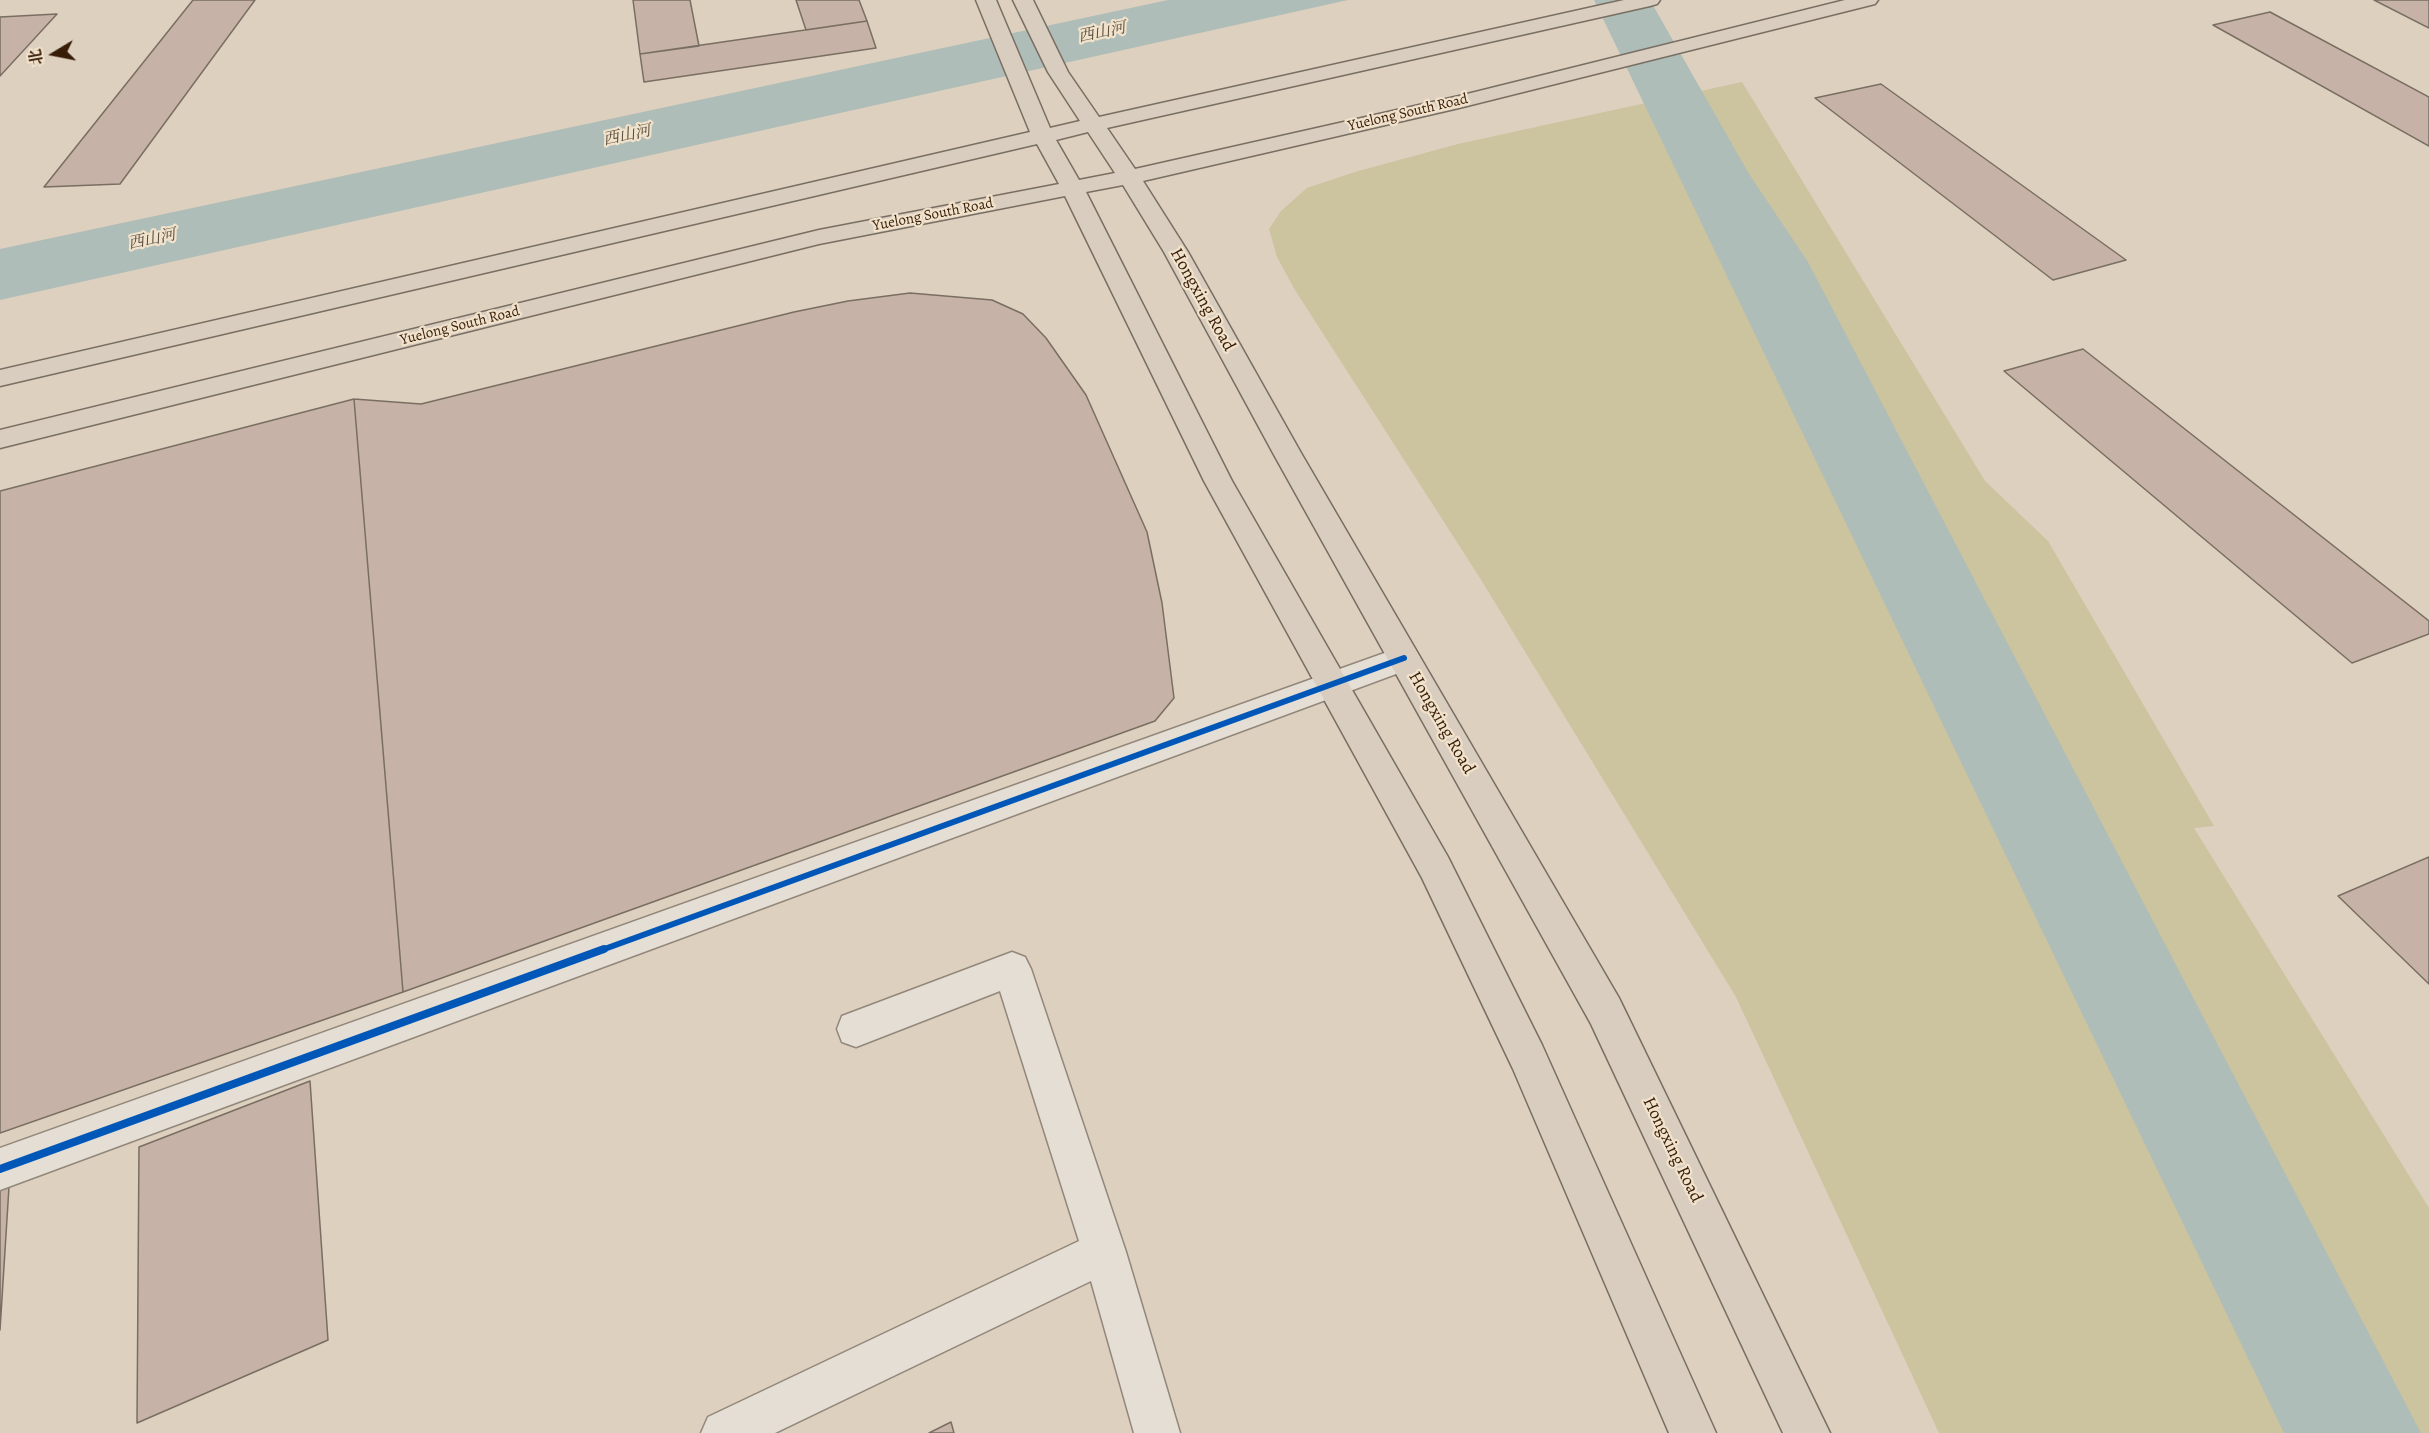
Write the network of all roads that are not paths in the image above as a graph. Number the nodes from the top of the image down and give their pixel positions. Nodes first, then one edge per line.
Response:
1 (986, 0) edge
2 (1023, 0) edge
3 (1650, 0) edge
4 (1868, 0) edge
5 (1093, 127) junction
6 (1043, 136) junction
7 (1129, 177) junction
8 (1072, 187) junction
9 (0, 378) edge
10 (0, 439) edge
11 (1404, 658) junction
12 (1330, 683) junction
13 (856, 1029) dead end
14 (0, 1169) edge
15 (1104, 1252) junction
16 (724, 1433) edge
17 (1157, 1433) edge
18 (1693, 1433) edge
19 (1808, 1433) edge

1 - 6 main road
2 - 5 main road, Hongxing Road
3 - 5 main road
4 - 7 main road, Yuelong South Road
5 - 6 main road
5 - 7 main road, Hongxing Road
6 - 8 main road
6 - 9 main road
7 - 8 main road, Yuelong South Road
7 - 11 main road, Hongxing Road
8 - 10 main road, Yuelong South Road
8 - 12 main road
11 - 12 street
11 - 19 main road, Hongxing Road
12 - 14 street
12 - 18 main road
13 - 15 street
15 - 16 street
15 - 17 street

